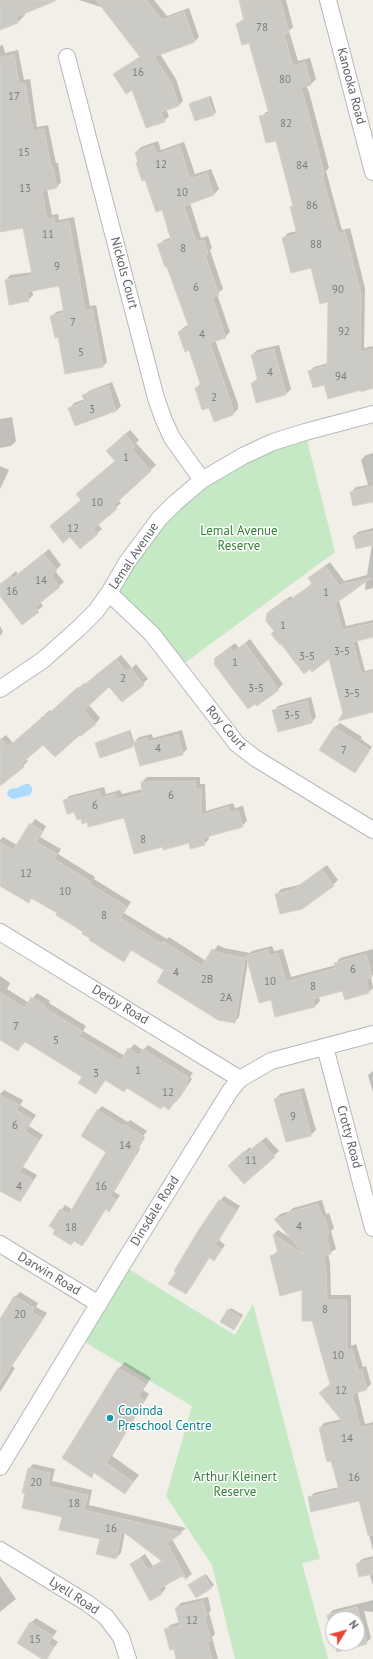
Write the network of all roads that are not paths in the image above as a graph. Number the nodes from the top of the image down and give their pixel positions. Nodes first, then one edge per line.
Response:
1 (328, 0) edge
2 (67, 57) dead end
3 (373, 172) edge
4 (373, 414) edge
5 (202, 480) junction
6 (109, 593) junction
7 (0, 689) edge
8 (373, 830) edge
9 (0, 932) edge
10 (373, 1034) edge
11 (325, 1047) junction
12 (240, 1079) junction
13 (373, 1228) edge
14 (0, 1244) edge
15 (99, 1304) junction
16 (0, 1467) edge
17 (0, 1550) edge
18 (128, 1659) edge

1 - 3 street, Kanooka Road
2 - 5 street, Nickols Court
4 - 5 street, Lemal Avenue
5 - 6 street, Lemal Avenue
6 - 7 street, Lemal Avenue
6 - 8 street, Roy Court
9 - 12 street, Derby Road
10 - 11 street, Dinsdale Road
11 - 12 street, Dinsdale Road
11 - 13 street, Crotty Road
12 - 15 street, Dinsdale Road
14 - 15 street, Darwin Road
15 - 16 street, Dinsdale Road
17 - 18 street, Lyell Road

